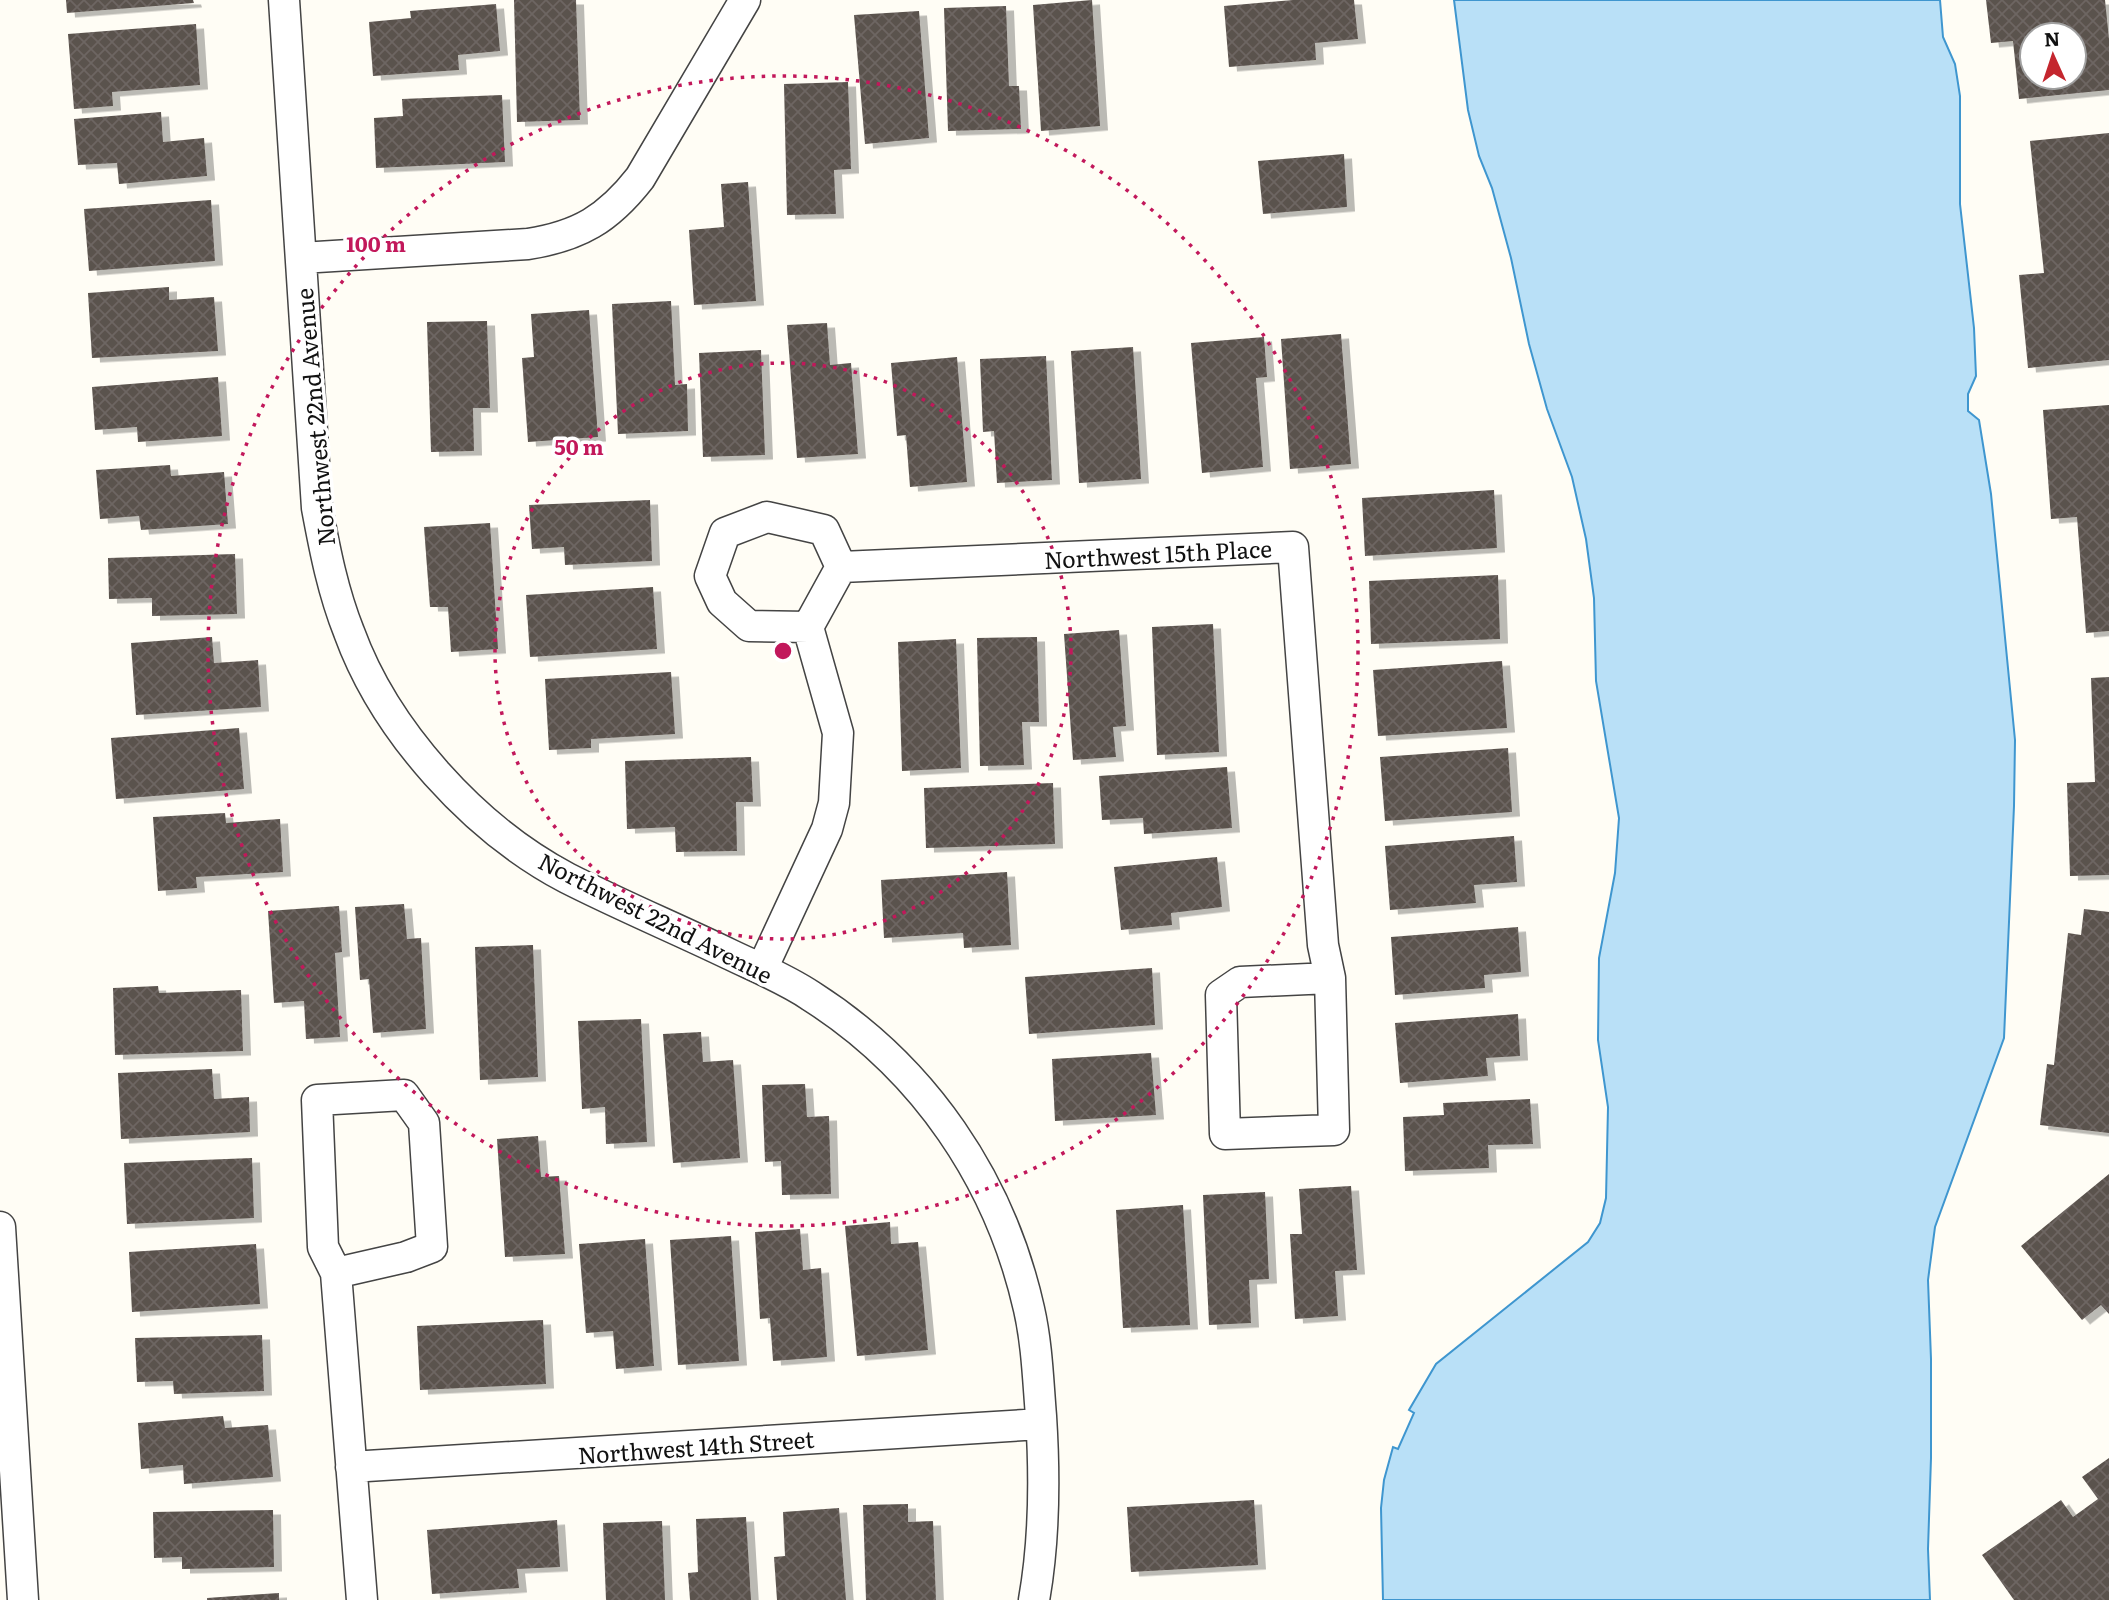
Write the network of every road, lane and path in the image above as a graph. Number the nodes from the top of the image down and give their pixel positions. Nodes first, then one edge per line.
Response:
1 (284, 0) edge
2 (745, 0) edge
3 (300, 258) junction
4 (841, 567) junction
5 (808, 627) junction
6 (761, 969) junction
7 (1330, 978) junction
8 (0, 1227) edge
9 (336, 1273) junction
10 (1041, 1424) junction
11 (351, 1467) junction
12 (23, 1600) edge
13 (362, 1600) edge
14 (1034, 1600) edge

1 - 3 street, Northwest 22nd Avenue
2 - 3 street
3 - 6 street, Northwest 22nd Avenue
4 - 5 street
4 - 5 street
4 - 7 street, Northwest 15th Place
5 - 6 street
6 - 10 street, Northwest 22nd Avenue
7 - 7 street, Northwest 15th Place
8 - 12 street
9 - 9 street
9 - 11 street
10 - 11 street, Northwest 14th Street
10 - 14 street, Northwest 22nd Avenue
11 - 13 street

